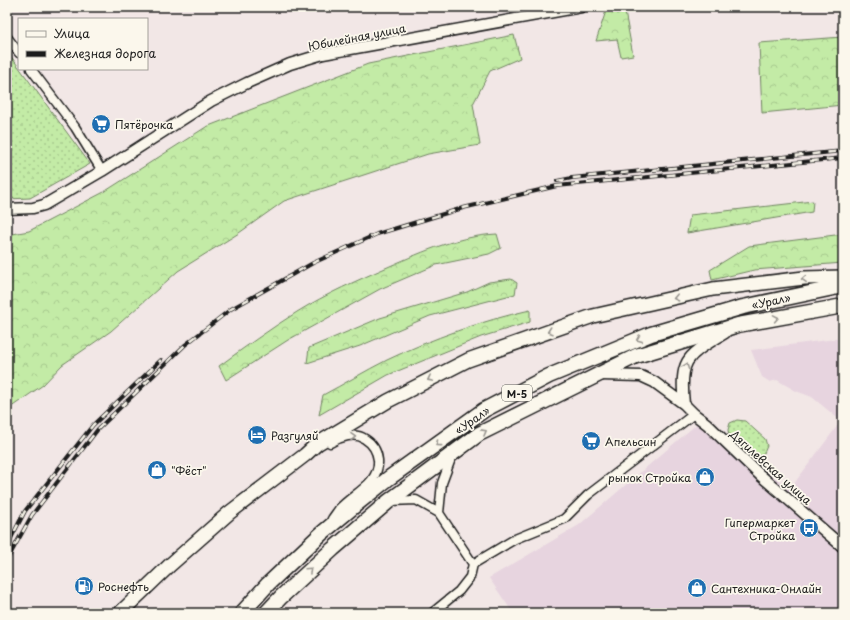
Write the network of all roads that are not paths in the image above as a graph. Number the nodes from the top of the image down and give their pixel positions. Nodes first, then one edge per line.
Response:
1 (581, 7) edge
2 (7, 37) edge
3 (18, 52) edge
4 (32, 70) edge
5 (102, 171) junction
6 (7, 209) edge
7 (843, 277) edge
8 (843, 286) edge
9 (843, 306) edge
10 (738, 325) junction
11 (597, 375) junction
12 (684, 404) junction
13 (694, 414) junction
14 (304, 455) junction
15 (452, 455) junction
16 (389, 501) junction
17 (439, 513) junction
18 (321, 534) junction
19 (843, 547) edge
20 (473, 564) junction
21 (120, 613) edge
22 (242, 613) edge
23 (266, 613) edge
24 (432, 613) edge

1 - 5 street, Юбилейная улица
2 - 3 street
4 - 5 street
5 - 6 street, Юбилейная улица
7 -> 14 main road
8 -> 18 highway, «Урал» / М-5
10 -> 9 highway, «Урал» / М-5
10 - 11 highway, «Урал» / М-5
12 -> 10 street
11 - 12 street, Дягилевская улица
15 -> 11 highway, «Урал» / М-5
12 - 13 street, Дягилевская улица
13 - 19 street, Дягилевская улица
13 - 20 street
14 -> 18 street
14 - 21 main road
15 - 16 highway, «Урал» / М-5
15 - 17 street
16 - 17 street
23 -> 16 highway, «Урал» / М-5
17 - 20 street
18 - 22 highway, «Урал» / М-5
20 - 24 street

